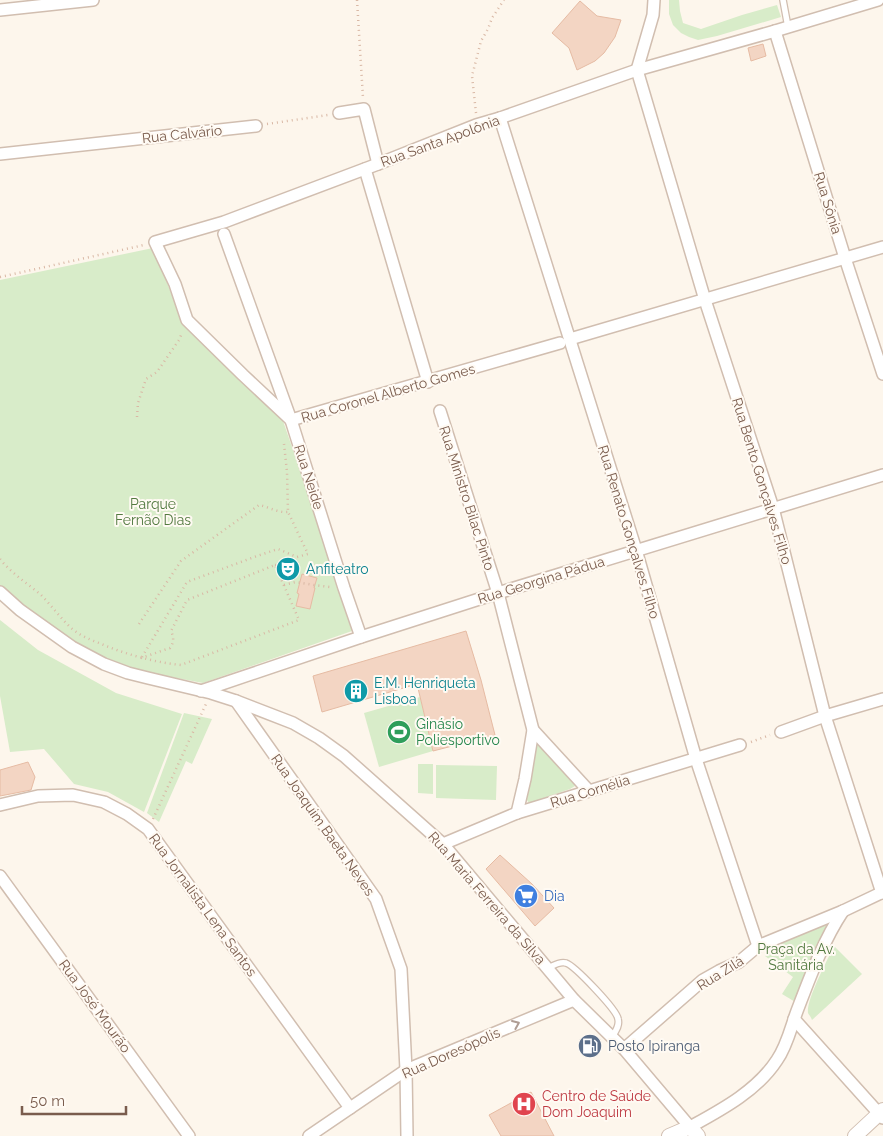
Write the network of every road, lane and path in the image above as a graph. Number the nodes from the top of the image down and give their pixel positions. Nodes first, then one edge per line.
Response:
1 (94, 0) edge
2 (357, 0) edge
3 (504, 0) edge
4 (654, 0) edge
5 (783, 0) edge
6 (878, 0) edge
7 (0, 10) edge
8 (788, 27) junction
9 (775, 31) junction
10 (637, 70) junction
11 (364, 109) junction
12 (339, 113) joint
13 (500, 118) junction
14 (476, 125) junction
15 (256, 126) joint
16 (0, 154) edge
17 (378, 164) junction
18 (365, 169) junction
19 (224, 234) dead end
20 (155, 242) junction
21 (883, 247) edge
22 (846, 258) junction
23 (0, 277) edge
24 (705, 300) junction
25 (187, 320) junction
26 (565, 341) junction
27 (883, 374) edge
28 (428, 382) junction
29 (440, 412) dead end
30 (137, 416) dead end
31 (291, 420) junction
32 (284, 444) dead end
33 (883, 475) edge
34 (773, 508) junction
35 (288, 512) junction
36 (636, 550) junction
37 (0, 559) edge
38 (275, 565) junction
39 (296, 582) junction
40 (284, 585) junction
41 (344, 588) junction
42 (0, 592) edge
43 (498, 593) junction
44 (139, 624) dead end
45 (361, 637) junction
46 (141, 658) junction
47 (206, 692) junction
48 (883, 699) edge
49 (236, 701) junction
50 (825, 716) junction
51 (533, 730) junction
52 (781, 732) joint
53 (740, 745) joint
54 (696, 759) junction
55 (589, 791) junction
56 (0, 805) edge
57 (517, 813) junction
58 (148, 828) junction
59 (443, 844) junction
60 (0, 876) edge
61 (882, 893) edge
62 (843, 911) junction
63 (758, 946) junction
64 (548, 968) junction
65 (574, 1000) junction
66 (794, 1019) junction
67 (612, 1037) junction
68 (624, 1049) junction
69 (406, 1070) junction
70 (350, 1108) junction
71 (882, 1114) edge
72 (694, 1132) edge
73 (189, 1136) edge
74 (310, 1136) edge
75 (407, 1136) edge
76 (669, 1136) edge
77 (856, 1136) edge

1 - 7 street
2 - 11 path
3 - 14 path
4 - 10 street
5 - 8 lane
6 - 8 street, Rua Santa Apolônia
8 - 9 street, Rua Santa Apolônia
9 - 10 street, Rua Santa Apolônia
9 - 22 street, Rua Sônia
10 - 13 street, Rua Santa Apolônia
10 - 24 street, Rua Bento Gonçalves Filho
11 - 12 street
11 - 17 street
12 - 15 path
13 - 14 street, Rua Santa Apolônia
13 - 26 street, Rua Renato Gonçalves Filho
14 - 17 street, Rua Santa Apolônia
15 - 16 street, Rua Calvário
17 - 18 street, Rua Santa Apolônia
18 - 20 street, Rua Santa Apolônia
18 - 28 street
19 - 31 street, Rua Neide
20 - 23 path
20 - 25 street, Rua Coronel Alberto Gomes
21 - 22 street, Rua Coronel Alberto Gomes
22 - 24 street, Rua Coronel Alberto Gomes
22 - 27 street, Rua Sônia
24 - 26 street, Rua Coronel Alberto Gomes
24 - 34 street, Rua Bento Gonçalves Filho
25 - 30 path
25 - 31 street, Rua Coronel Alberto Gomes
26 - 28 street, Rua Coronel Alberto Gomes
26 - 36 street, Rua Renato Gonçalves Filho
28 - 31 street, Rua Coronel Alberto Gomes
29 - 43 street, Rua Ministro Bilac Pinto
31 - 41 street, Rua Neide
32 - 35 path
33 - 34 street, Rua Georgina Pádua
34 - 36 street, Rua Georgina Pádua
34 - 50 street, Rua Bento Gonçalves Filho
35 - 44 path
35 - 46 path
36 - 43 street, Rua Georgina Pádua
36 - 54 street, Rua Renato Gonçalves Filho
37 - 46 path
38 - 39 path
38 - 40 path
38 - 46 path
39 - 40 path
39 - 41 path
40 - 46 path
41 - 45 street, Rua Neide
42 - 47 street, Rua Maria Ferreira da Silva
43 - 45 street, Rua Georgina Pádua
43 - 51 street, Rua Ministro Bilac Pinto
45 - 47 street, Rua Georgina Pádua
47 - 49 street, Rua Maria Ferreira da Silva
47 - 58 path
48 - 50 street
49 - 59 street, Rua Maria Ferreira da Silva
49 - 69 street, Rua Joaquim Baeta Neves
50 - 52 street
50 - 61 street, Rua Bento Gonçalves Filho
51 - 55 street, Rua Ministro Bilac Pinto
51 - 57 street, Rua Ministro Bilac Pinto
52 - 53 path
53 - 54 street, Rua Cornélia
54 - 55 street, Rua Cornélia
54 - 63 street, Rua Renato Gonçalves Filho
55 - 57 street, Rua Cornélia
56 - 58 street, Rua Jornalista Lena Santos
57 - 59 street, Rua Cornélia
58 - 70 street, Rua Jornalista Lena Santos
59 - 64 street, Rua Maria Ferreira da Silva
60 - 73 street, Rua José Mourão
61 - 62 street, Rua Zilá
62 - 63 street, Rua Zilá
62 - 66 street
63 - 68 street, Rua Zilá
64 - 65 street, Rua Maria Ferreira da Silva
64 - 67 lane
65 - 67 street, Rua Maria Ferreira da Silva
69 -> 65 street, Rua Doresópolis
66 - 71 street
66 - 72 street
67 - 68 street, Rua Maria Ferreira da Silva
68 - 72 street, Rua Maria Ferreira da Silva
69 - 70 street, Rua Doresópolis
69 - 75 street, Rua Joaquim Baeta Neves
70 - 74 street, Rua Doresópolis
71 - 77 street
72 - 76 street

